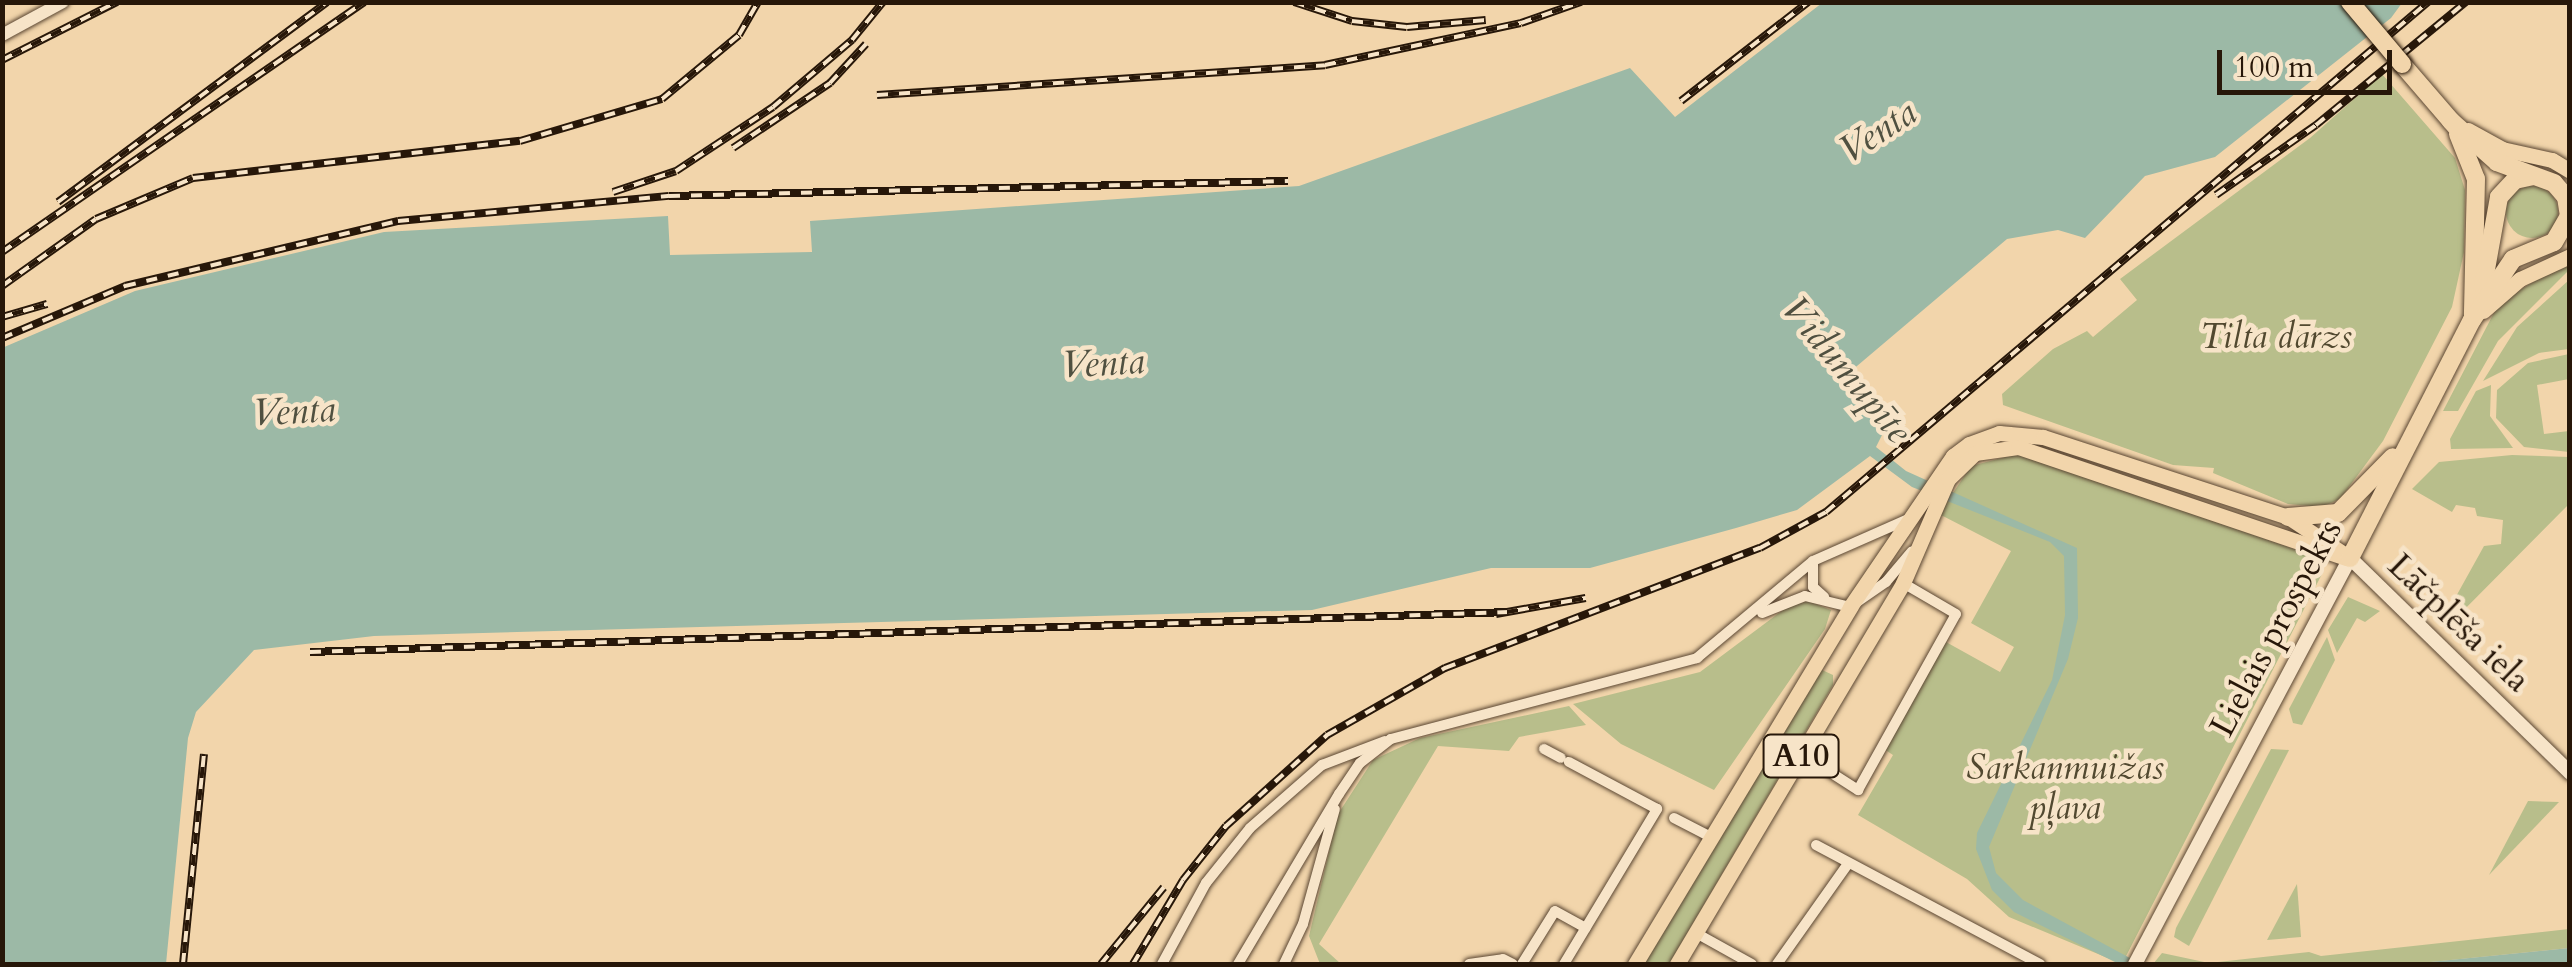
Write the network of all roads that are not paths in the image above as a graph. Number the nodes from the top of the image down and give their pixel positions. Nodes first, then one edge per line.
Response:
1 (64, 2) edge
2 (2350, 2) edge
3 (2, 34) edge
4 (2451, 120) junction
5 (2570, 171) edge
6 (2538, 176) junction
7 (2565, 191) edge
8 (2499, 197) junction
9 (2498, 222) junction
10 (2565, 231) edge
11 (2536, 248) junction
12 (2570, 256) edge
13 (2472, 320) junction
14 (2412, 434) junction
15 (1945, 476) junction
16 (1924, 510) junction
17 (2288, 518) junction
18 (1917, 544) junction
19 (2350, 558) junction
20 (1813, 561) junction
21 (1903, 584) junction
22 (1824, 597) junction
23 (1850, 607) junction
24 (1748, 620) junction
25 (1390, 739) junction
26 (1544, 749) dead end
27 (1802, 754) junction
28 (2570, 773) edge
29 (1339, 794) junction
30 (1666, 814) junction
31 (1711, 838) junction
32 (1816, 846) dead end
33 (1847, 865) junction
34 (1586, 928) junction
35 (1696, 932) junction
36 (1162, 964) edge
37 (1238, 964) edge
38 (1284, 964) edge
39 (1470, 964) edge
40 (1512, 964) edge
41 (1522, 964) edge
42 (1564, 964) edge
43 (1635, 964) edge
44 (1676, 964) edge
45 (1752, 964) edge
46 (1777, 964) edge
47 (2040, 964) edge
48 (2135, 964) edge

1 - 3 street
2 - 4 highway, A10, bridge
4 - 5 main road
4 - 6 highway, A10
4 - 8 highway, A10
4 - 13 highway
6 - 7 highway, A10
6 - 8 highway
7 - 10 highway, A10
8 - 9 highway, A10
9 - 11 highway
9 - 13 highway, A10
10 - 11 highway, A10
11 - 13 highway, A10
12 - 13 main road
13 - 14 highway, Lielais prospekts / A10
14 - 17 highway, A10
14 - 19 highway, Lielais prospekts / A10
15 - 16 main road, A10
15 - 17 main road, A10
15 - 19 main road, A10
16 - 18 main road, A10
16 - 20 street
16 - 23 main road, A10
17 - 19 main road
18 - 21 main road, A10
18 - 23 street
19 - 28 main road, Lāčplēša iela
19 - 48 main road, Lielais prospekts
20 - 22 street
20 - 24 street
21 - 27 main road, A10
21 - 27 street
22 - 23 street
22 - 24 street
23 - 31 main road, A10
24 - 25 street
25 - 29 street
25 - 36 street
26 - 30 street
27 - 35 main road, A10
29 - 37 street
29 - 38 street
30 - 31 street
30 - 34 street
31 - 43 main road, A10
32 - 33 street
33 - 46 street
33 - 47 street
34 - 41 street
34 - 42 street
35 - 44 main road, A10
35 - 45 street
39 - 40 street

